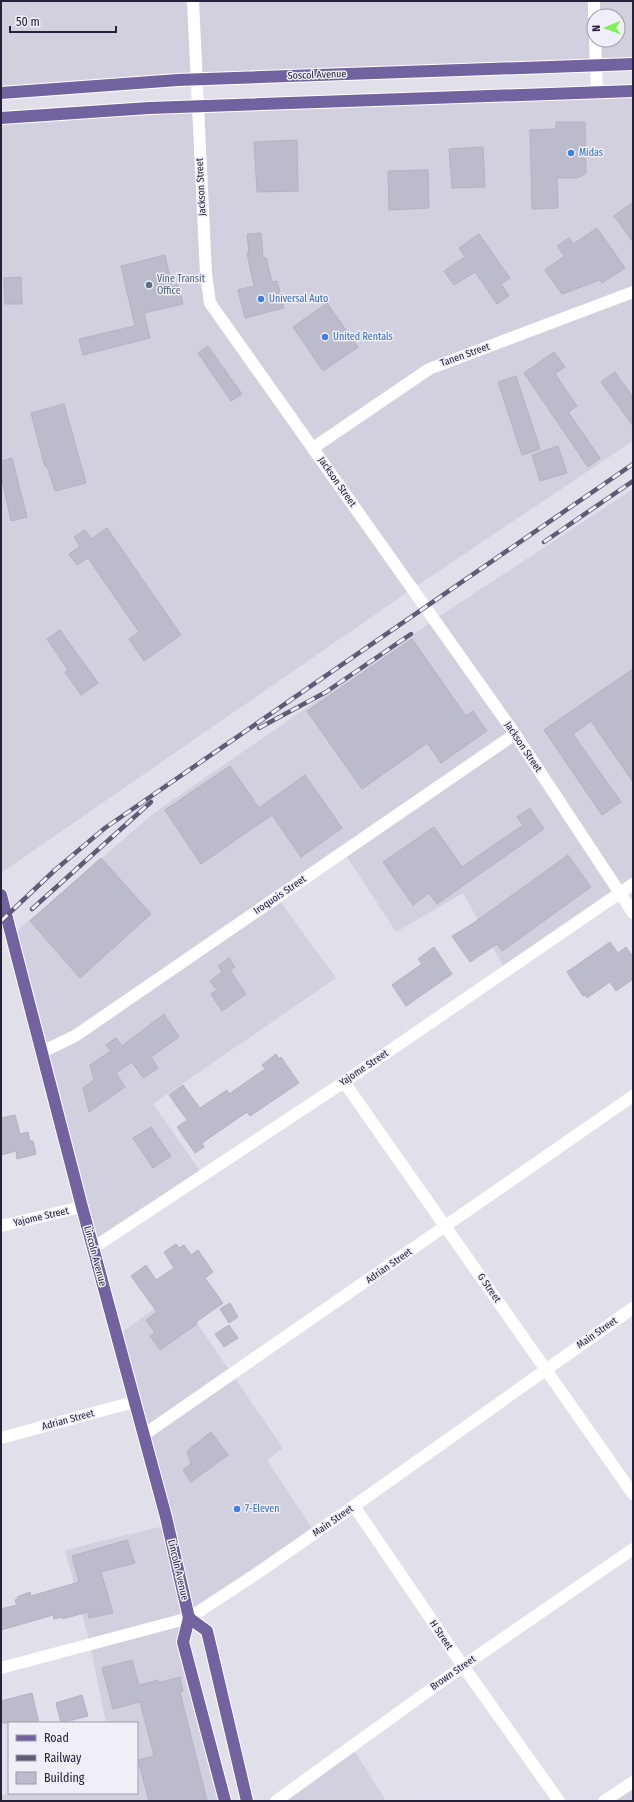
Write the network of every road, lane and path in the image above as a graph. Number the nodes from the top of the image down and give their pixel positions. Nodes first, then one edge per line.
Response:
1 (193, 1) edge
2 (595, 48) edge
3 (633, 64) edge
4 (596, 66) junction
5 (196, 80) junction
6 (633, 91) edge
7 (597, 92) junction
8 (1, 93) edge
9 (197, 106) junction
10 (1, 118) edge
11 (633, 292) edge
12 (313, 448) junction
13 (515, 734) junction
14 (633, 884) edge
15 (620, 893) junction
16 (1, 895) edge
17 (633, 913) edge
18 (42, 1052) junction
19 (344, 1082) junction
20 (633, 1096) edge
21 (82, 1207) junction
22 (1, 1226) edge
23 (446, 1227) junction
24 (93, 1248) junction
25 (633, 1308) edge
26 (546, 1368) junction
27 (134, 1402) junction
28 (145, 1434) junction
29 (1, 1438) edge
30 (633, 1494) edge
31 (354, 1506) junction
32 (633, 1549) edge
33 (189, 1618) junction
34 (463, 1666) junction
35 (1, 1668) edge
36 (633, 1782) edge
37 (226, 1801) edge
38 (247, 1801) edge
39 (276, 1801) edge
40 (559, 1801) edge
41 (604, 1801) edge

1 - 5 street, Jackson Street
2 - 4 street
3 - 4 main road, Soscol Avenue
4 - 5 main road, Soscol Avenue
4 - 7 street
5 - 8 main road, Soscol Avenue
5 - 9 street, Jackson Street
6 - 7 main road
7 - 9 main road
9 - 10 main road
9 - 12 street, Jackson Street
11 - 12 street, Tanen Street
12 - 13 street, Jackson Street
13 - 15 street, Jackson Street
13 - 18 street, Iroquois Street
14 - 15 street, Yajome Street
15 - 17 street, Jackson Street
15 - 19 street, Yajome Street
16 - 18 main road, Lincoln Avenue
18 - 21 main road, Lincoln Avenue
19 - 23 street, G Street
19 - 24 street, Yajome Street
20 - 23 street, Adrian Street
21 - 22 street, Yajome Street
21 - 24 main road, Lincoln Avenue
23 - 26 street, G Street
23 - 28 street, Adrian Street
24 - 27 main road, Lincoln Avenue
25 - 26 street, Main Street
26 - 30 street, G Street
26 - 31 street, Main Street
27 - 28 main road, Lincoln Avenue
27 - 29 street, Adrian Street
28 - 33 main road, Lincoln Avenue
31 - 33 street, Main Street
31 - 34 street, H Street
32 - 34 street, Brown Street
33 - 35 street, Main Street
33 - 37 main road, Lincoln Avenue
33 - 38 main road
34 - 39 street, Brown Street
34 - 40 street, H Street
36 - 41 street

